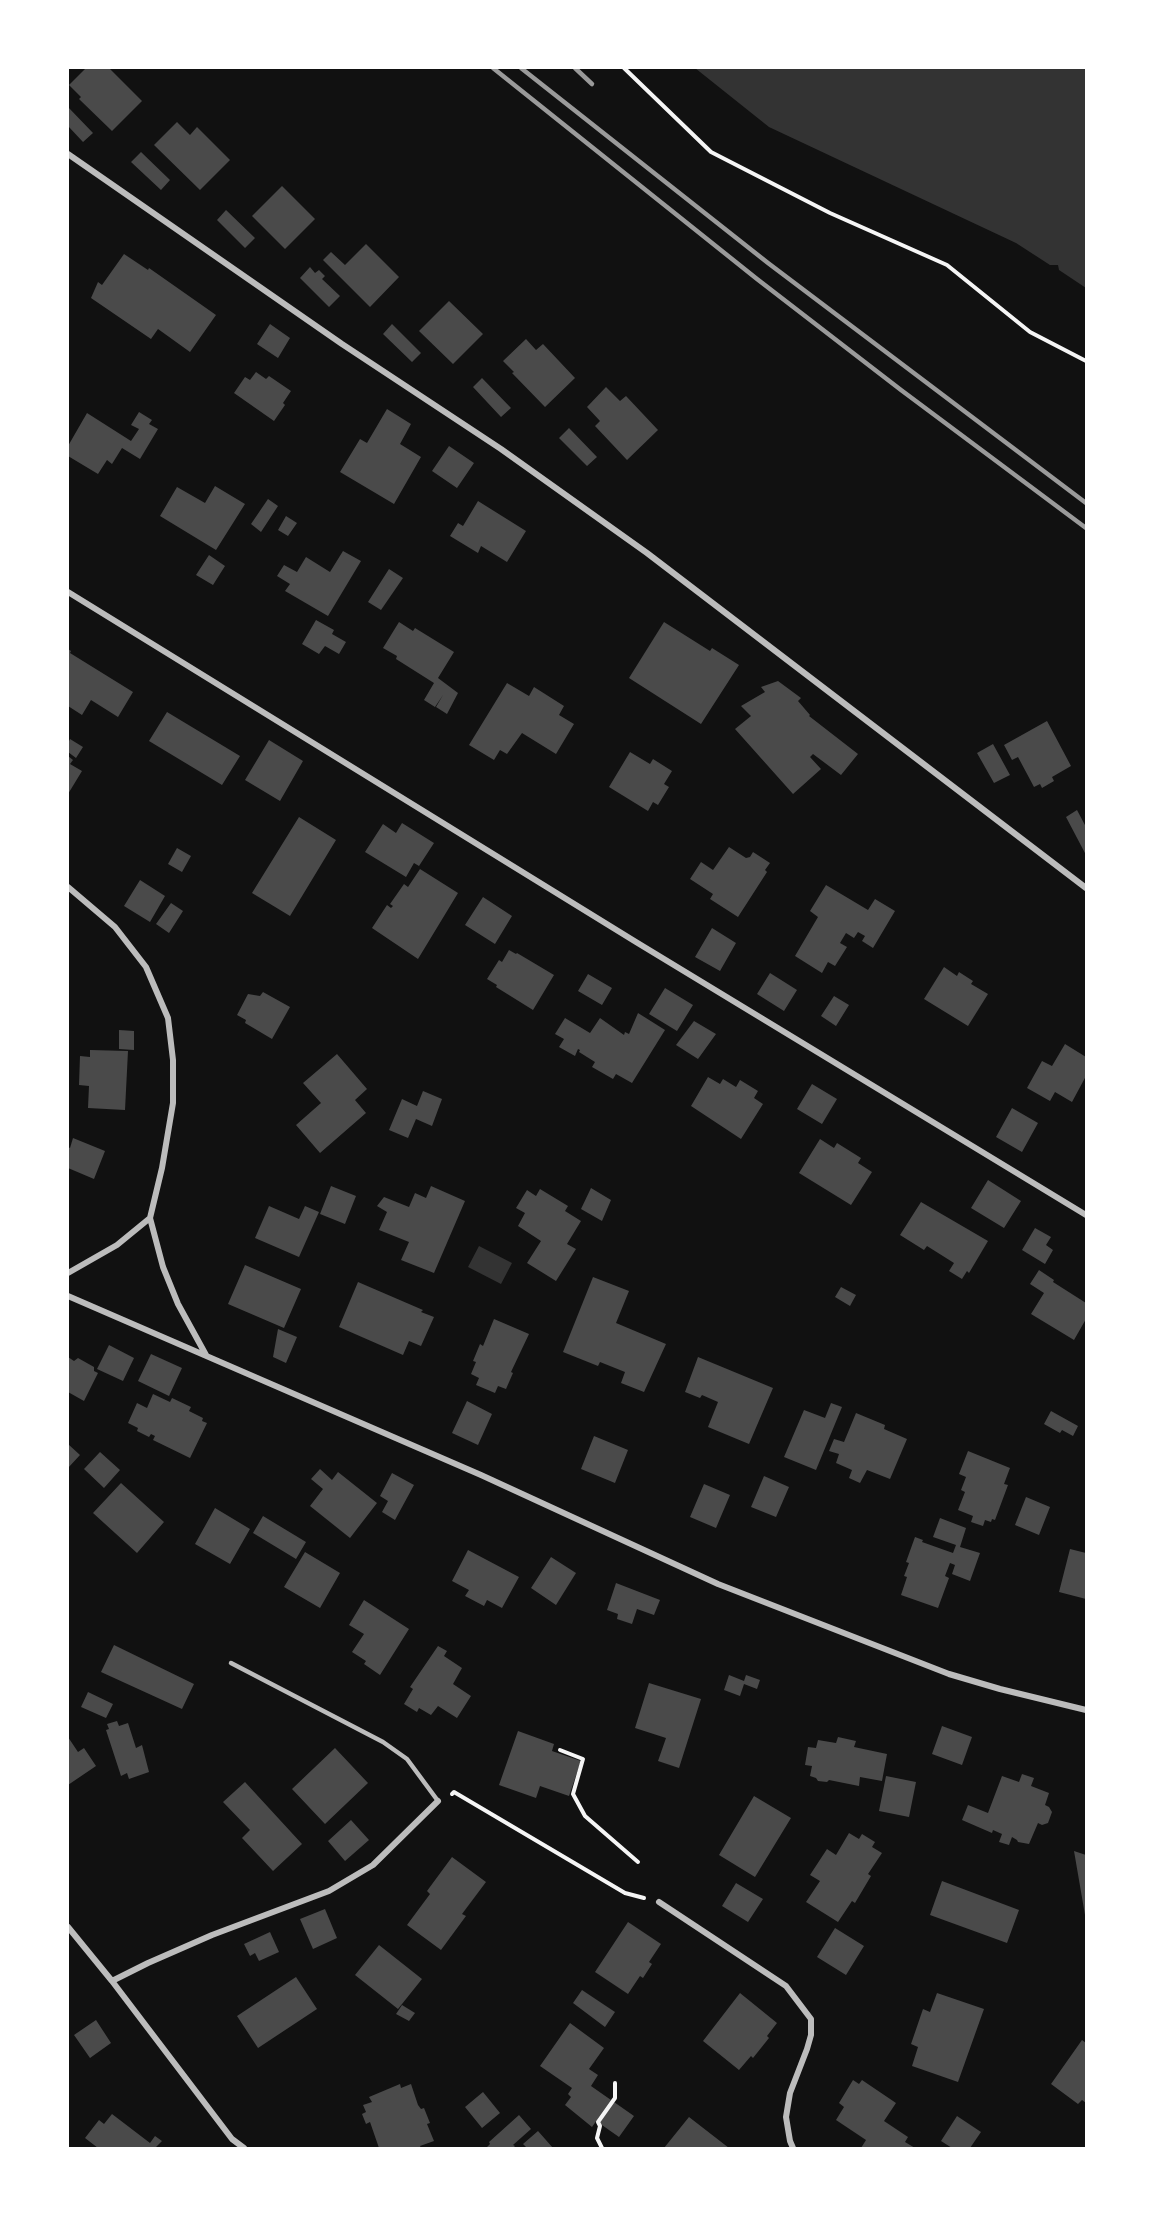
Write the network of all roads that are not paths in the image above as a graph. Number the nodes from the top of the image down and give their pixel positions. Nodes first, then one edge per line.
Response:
1 (68, 154) edge
2 (68, 592) edge
3 (68, 887) edge
4 (1086, 888) edge
5 (1086, 1215) edge
6 (150, 1218) junction
7 (68, 1273) edge
8 (68, 1296) edge
9 (206, 1355) junction
10 (231, 1663) dead end
11 (1086, 1710) edge
12 (438, 1801) joint
13 (658, 1902) road end
14 (68, 1927) edge
15 (112, 1981) junction
16 (244, 2148) edge
17 (793, 2148) edge

1 - 4 street
2 - 5 street
3 - 6 street
6 - 7 street
6 - 9 street
8 - 9 street
9 - 11 street
10 - 12 lane
12 - 15 street
13 - 17 street
14 - 15 street
15 - 16 street

